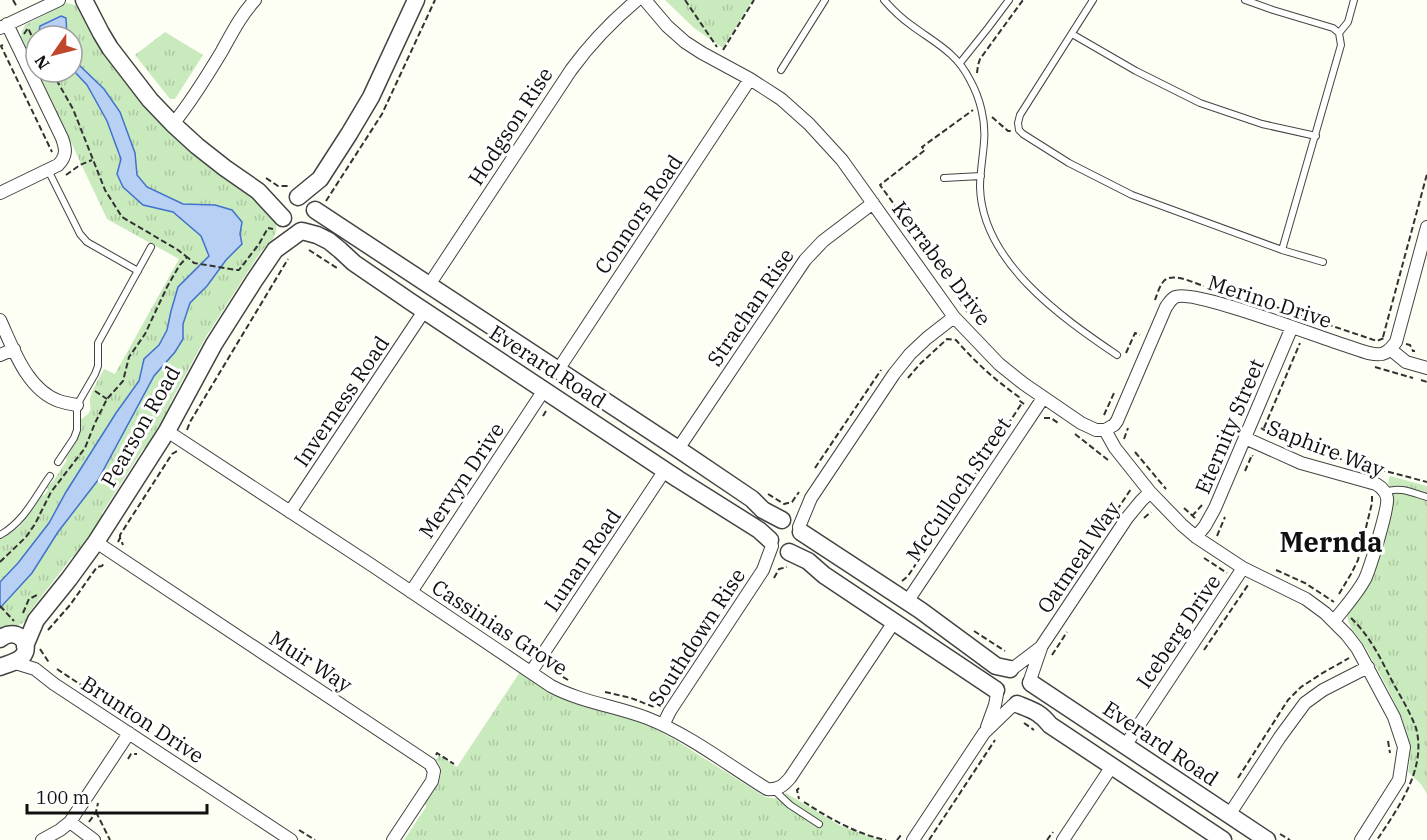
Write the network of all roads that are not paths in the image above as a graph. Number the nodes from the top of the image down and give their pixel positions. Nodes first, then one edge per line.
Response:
1 (56, 0) edge
2 (84, 0) edge
3 (255, 0) edge
4 (416, 0) edge
5 (637, 0) edge
6 (645, 0) edge
7 (825, 0) edge
8 (884, 0) edge
9 (1009, 0) edge
10 (1093, 0) edge
11 (1245, 0) edge
12 (1354, 0) edge
13 (3, 26) edge
14 (1339, 33) junction
15 (1072, 34) junction
16 (960, 63) junction
17 (781, 70) dead end
18 (750, 79) junction
19 (173, 124) junction
20 (1316, 136) junction
21 (48, 170) junction
22 (981, 176) junction
23 (944, 178) dead end
24 (320, 179) junction
25 (259, 183) junction
26 (0, 193) edge
27 (300, 195) junction
28 (873, 203) junction
29 (315, 209) junction
30 (282, 223) junction
31 (1427, 227) edge
32 (301, 231) junction
33 (151, 248) dead end
34 (275, 250) junction
35 (1282, 250) junction
36 (1323, 262) dead end
37 (138, 271) junction
38 (429, 285) junction
39 (424, 311) junction
40 (954, 317) junction
41 (0, 320) edge
42 (1290, 333) junction
43 (14, 349) junction
44 (1390, 350) junction
45 (0, 355) edge
46 (1117, 355) road end
47 (1427, 368) edge
48 (558, 370) junction
49 (540, 397) junction
50 (1043, 398) junction
51 (77, 405) junction
52 (619, 410) junction
53 (605, 430) junction
54 (1105, 430) junction
55 (166, 431) junction
56 (1245, 438) junction
57 (678, 449) junction
58 (58, 462) dead end
59 (665, 470) junction
60 (50, 476) dead end
61 (1385, 492) junction
62 (1146, 497) junction
63 (1427, 497) edge
64 (290, 512) junction
65 (792, 525) junction
66 (0, 535) edge
67 (1196, 537) junction
68 (96, 542) junction
69 (779, 548) junction
70 (1239, 574) junction
71 (411, 592) junction
72 (911, 595) junction
73 (36, 620) junction
74 (1334, 621) junction
75 (894, 622) junction
76 (6, 636) edge
77 (29, 646) junction
78 (1041, 647) junction
79 (6, 662) edge
80 (1368, 667) junction
81 (35, 669) junction
82 (1011, 669) junction
83 (531, 672) junction
84 (1030, 682) junction
85 (996, 692) junction
86 (1021, 706) junction
87 (663, 725) junction
88 (129, 733) junction
89 (984, 733) junction
90 (1125, 746) junction
91 (1112, 766) junction
92 (774, 790) junction
93 (1229, 815) junction
94 (70, 822) junction
95 (819, 824) dead end
96 (1217, 838) edge
97 (42, 840) edge
98 (94, 840) edge
99 (291, 840) edge
100 (393, 840) edge
101 (913, 840) edge
102 (1063, 840) edge
103 (1267, 840) edge
104 (1361, 840) edge

1 - 13 street
2 - 19 street
3 - 19 street
4 - 24 street
5 - 38 street, Hodgson Rise
6 - 18 street, Kerrabee Drive
7 - 17 lane
8 - 16 lane
9 - 16 lane
10 - 15 lane
11 - 14 lane
12 - 14 lane
13 - 21 street
14 - 20 lane
15 - 20 lane
15 - 35 lane
16 - 22 lane
18 - 28 street, Kerrabee Drive
18 - 48 street, Connors Road
19 - 25 street
20 - 35 lane
21 - 26 street
21 - 37 lane
22 - 23 lane
22 - 46 lane
24 - 27 street
24 - 29 street
25 - 27 street
25 - 30 street
27 - 29 street
27 - 30 street
28 - 40 street, Kerrabee Drive
28 - 57 street, Strachan Rise
29 - 32 street
29 - 38 street, Everard Road
30 - 32 street
30 - 34 street, Pearson Road
31 - 44 street
32 - 34 street, Pearson Road
32 - 39 street, Everard Road
33 - 37 lane
34 - 55 street, Pearson Road
35 - 36 lane
37 - 51 lane
38 - 48 street, Everard Road
39 - 49 street, Everard Road
39 - 64 street, Inverness Road
40 - 50 street, Kerrabee Drive
40 - 65 street
41 - 43 street
42 - 44 street, Merino Drive
42 - 54 street, Merino Drive
42 - 56 street, Eternity Street
43 - 45 street
43 - 51 street
44 - 47 street, Merino Drive
48 - 52 street, Everard Road
49 - 53 street, Everard Road
49 - 71 street, Mervyn Drive
50 - 54 street, Kerrabee Drive
50 - 72 street, McCulloch Street
51 - 58 lane
52 - 53 street
52 - 57 street, Everard Road
53 - 59 street, Everard Road
54 - 62 street
55 - 64 street, Cassinias Grove
55 - 68 street, Pearson Road
56 - 61 street, Saphire Way
56 - 67 street, Eternity Street
57 - 65 street, Everard Road
59 - 69 street, Everard Road
59 - 83 street, Lunan Road
60 - 66 lane
61 - 63 lane, Saphire Way
61 - 74 street
62 - 67 street
62 - 78 street, Oatmeal Way
64 - 71 street, Cassinias Grove
65 - 69 street
65 - 69 street
65 - 72 street, Everard Road
67 - 70 street
68 - 73 street, Pearson Road
68 - 100 street, Muir Way
69 - 75 street, Everard Road
69 - 87 street, Southdown Rise
70 - 74 street
70 - 90 street, Iceberg Drive
71 - 83 street, Cassinias Grove
72 - 82 street, Everard Road
73 - 76 street, Pearson Road
73 - 77 street, Pearson Road
74 - 80 street
75 - 85 street, Everard Road
75 - 92 street
76 - 77 street
77 - 79 street, Pearson Road
77 - 81 street, Brunton Drive
78 - 82 street, Oatmeal Way
78 - 84 street, Oatmeal Way
79 - 81 street, Brunton Drive
80 - 93 street
80 - 104 street
81 - 88 street, Brunton Drive
82 - 84 street
82 - 85 street
83 - 87 street, Cassinias Grove
84 - 86 street
84 - 90 street, Everard Road
85 - 86 street
85 - 89 street
86 - 89 street
86 - 91 street
87 - 92 street, Cassinias Grove
88 - 94 street
88 - 99 street, Brunton Drive
89 - 101 street
90 - 93 street, Everard Road
91 - 96 street
91 - 102 street
92 - 95 lane
93 - 103 street, Everard Road
94 - 97 street
94 - 98 street

